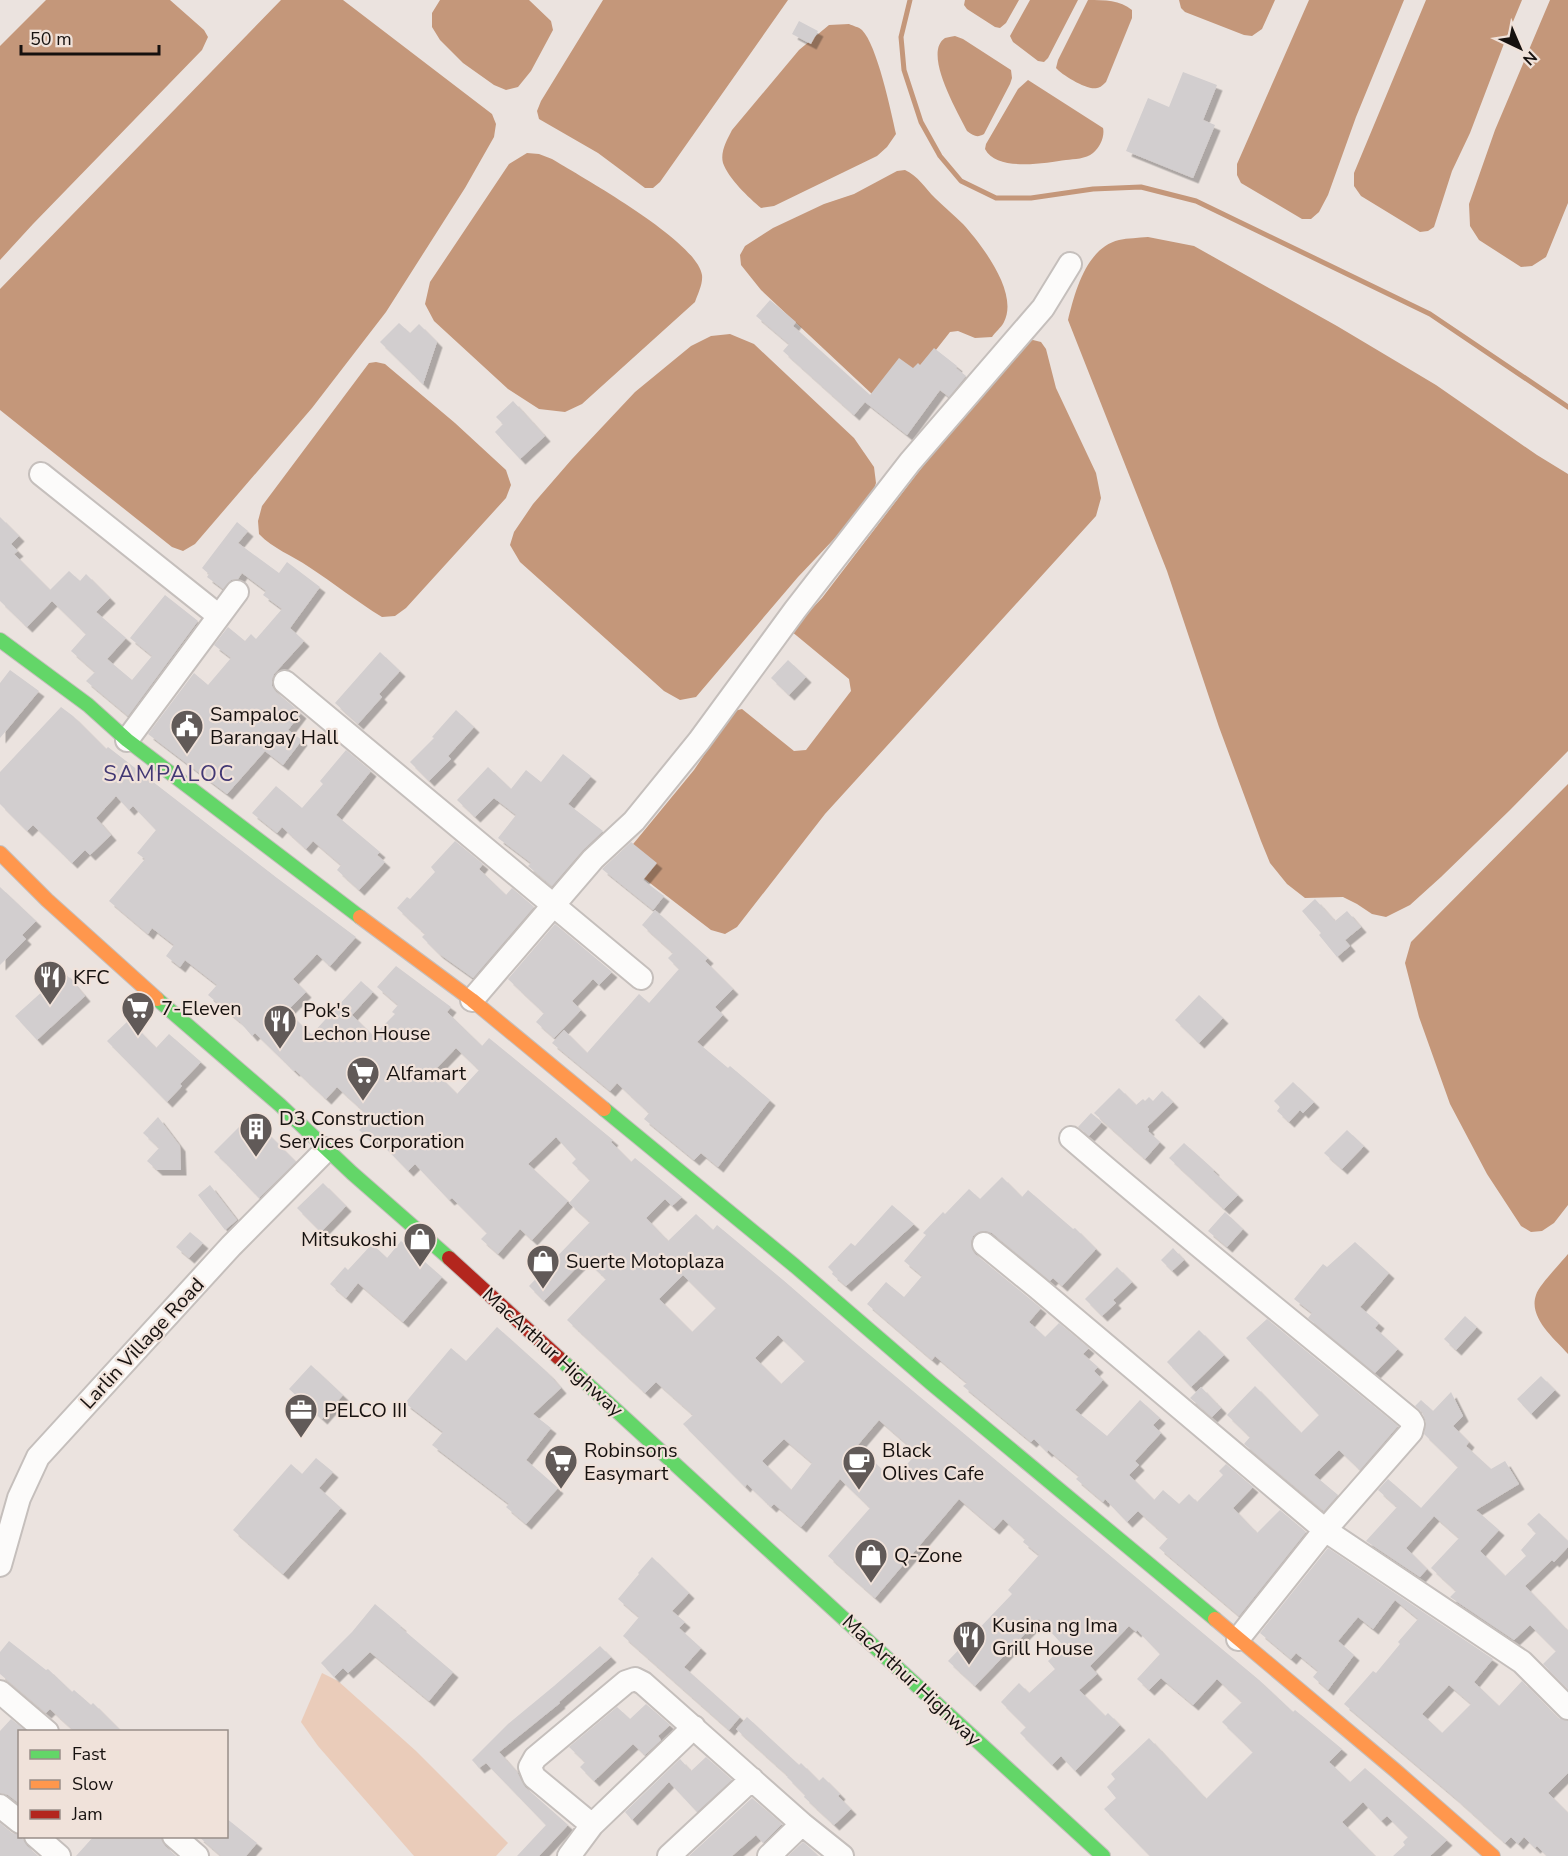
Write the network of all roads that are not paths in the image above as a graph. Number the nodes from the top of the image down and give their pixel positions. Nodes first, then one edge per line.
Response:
1 (1070, 264) dead end
2 (41, 474) dead end
3 (237, 592) dead end
4 (219, 616) junction
5 (0, 640) edge
6 (285, 682) dead end
7 (127, 740) junction
8 (0, 853) edge
9 (554, 905) junction
10 (641, 978) dead end
11 (472, 1000) junction
12 (1071, 1138) dead end
13 (327, 1149) junction
14 (984, 1244) dead end
15 (1325, 1530) junction
16 (0, 1565) edge
17 (1238, 1639) junction
18 (0, 1692) edge
19 (1568, 1708) edge
20 (694, 1727) junction
21 (46, 1730) edge
22 (752, 1779) junction
23 (0, 1806) edge
24 (18, 1820) edge
25 (802, 1824) junction
26 (591, 1825) junction
27 (38, 1838) edge
28 (176, 1838) edge
29 (192, 1854) edge
30 (59, 1856) edge
31 (569, 1856) edge
32 (669, 1856) edge
33 (768, 1856) edge
34 (842, 1856) edge
35 (1103, 1856) edge
36 (1493, 1856) edge

1 - 9 street
2 - 4 street
3 - 4 street
4 - 7 street
5 - 7 main road
6 - 9 street
7 - 11 main road
8 - 13 main road, MacArthur Highway
9 - 10 street
9 - 11 street
11 - 17 main road
12 - 15 street
13 - 16 street, Larlin Village Road
13 - 35 main road, MacArthur Highway
14 - 15 street
15 - 17 street
15 - 19 street
17 - 36 main road
18 - 21 street
20 - 22 street
20 - 26 street
20 - 26 street
22 - 25 street
22 - 32 street
23 - 24 street
25 - 33 street
25 - 34 street
26 - 31 street
27 - 30 street
28 - 29 street

